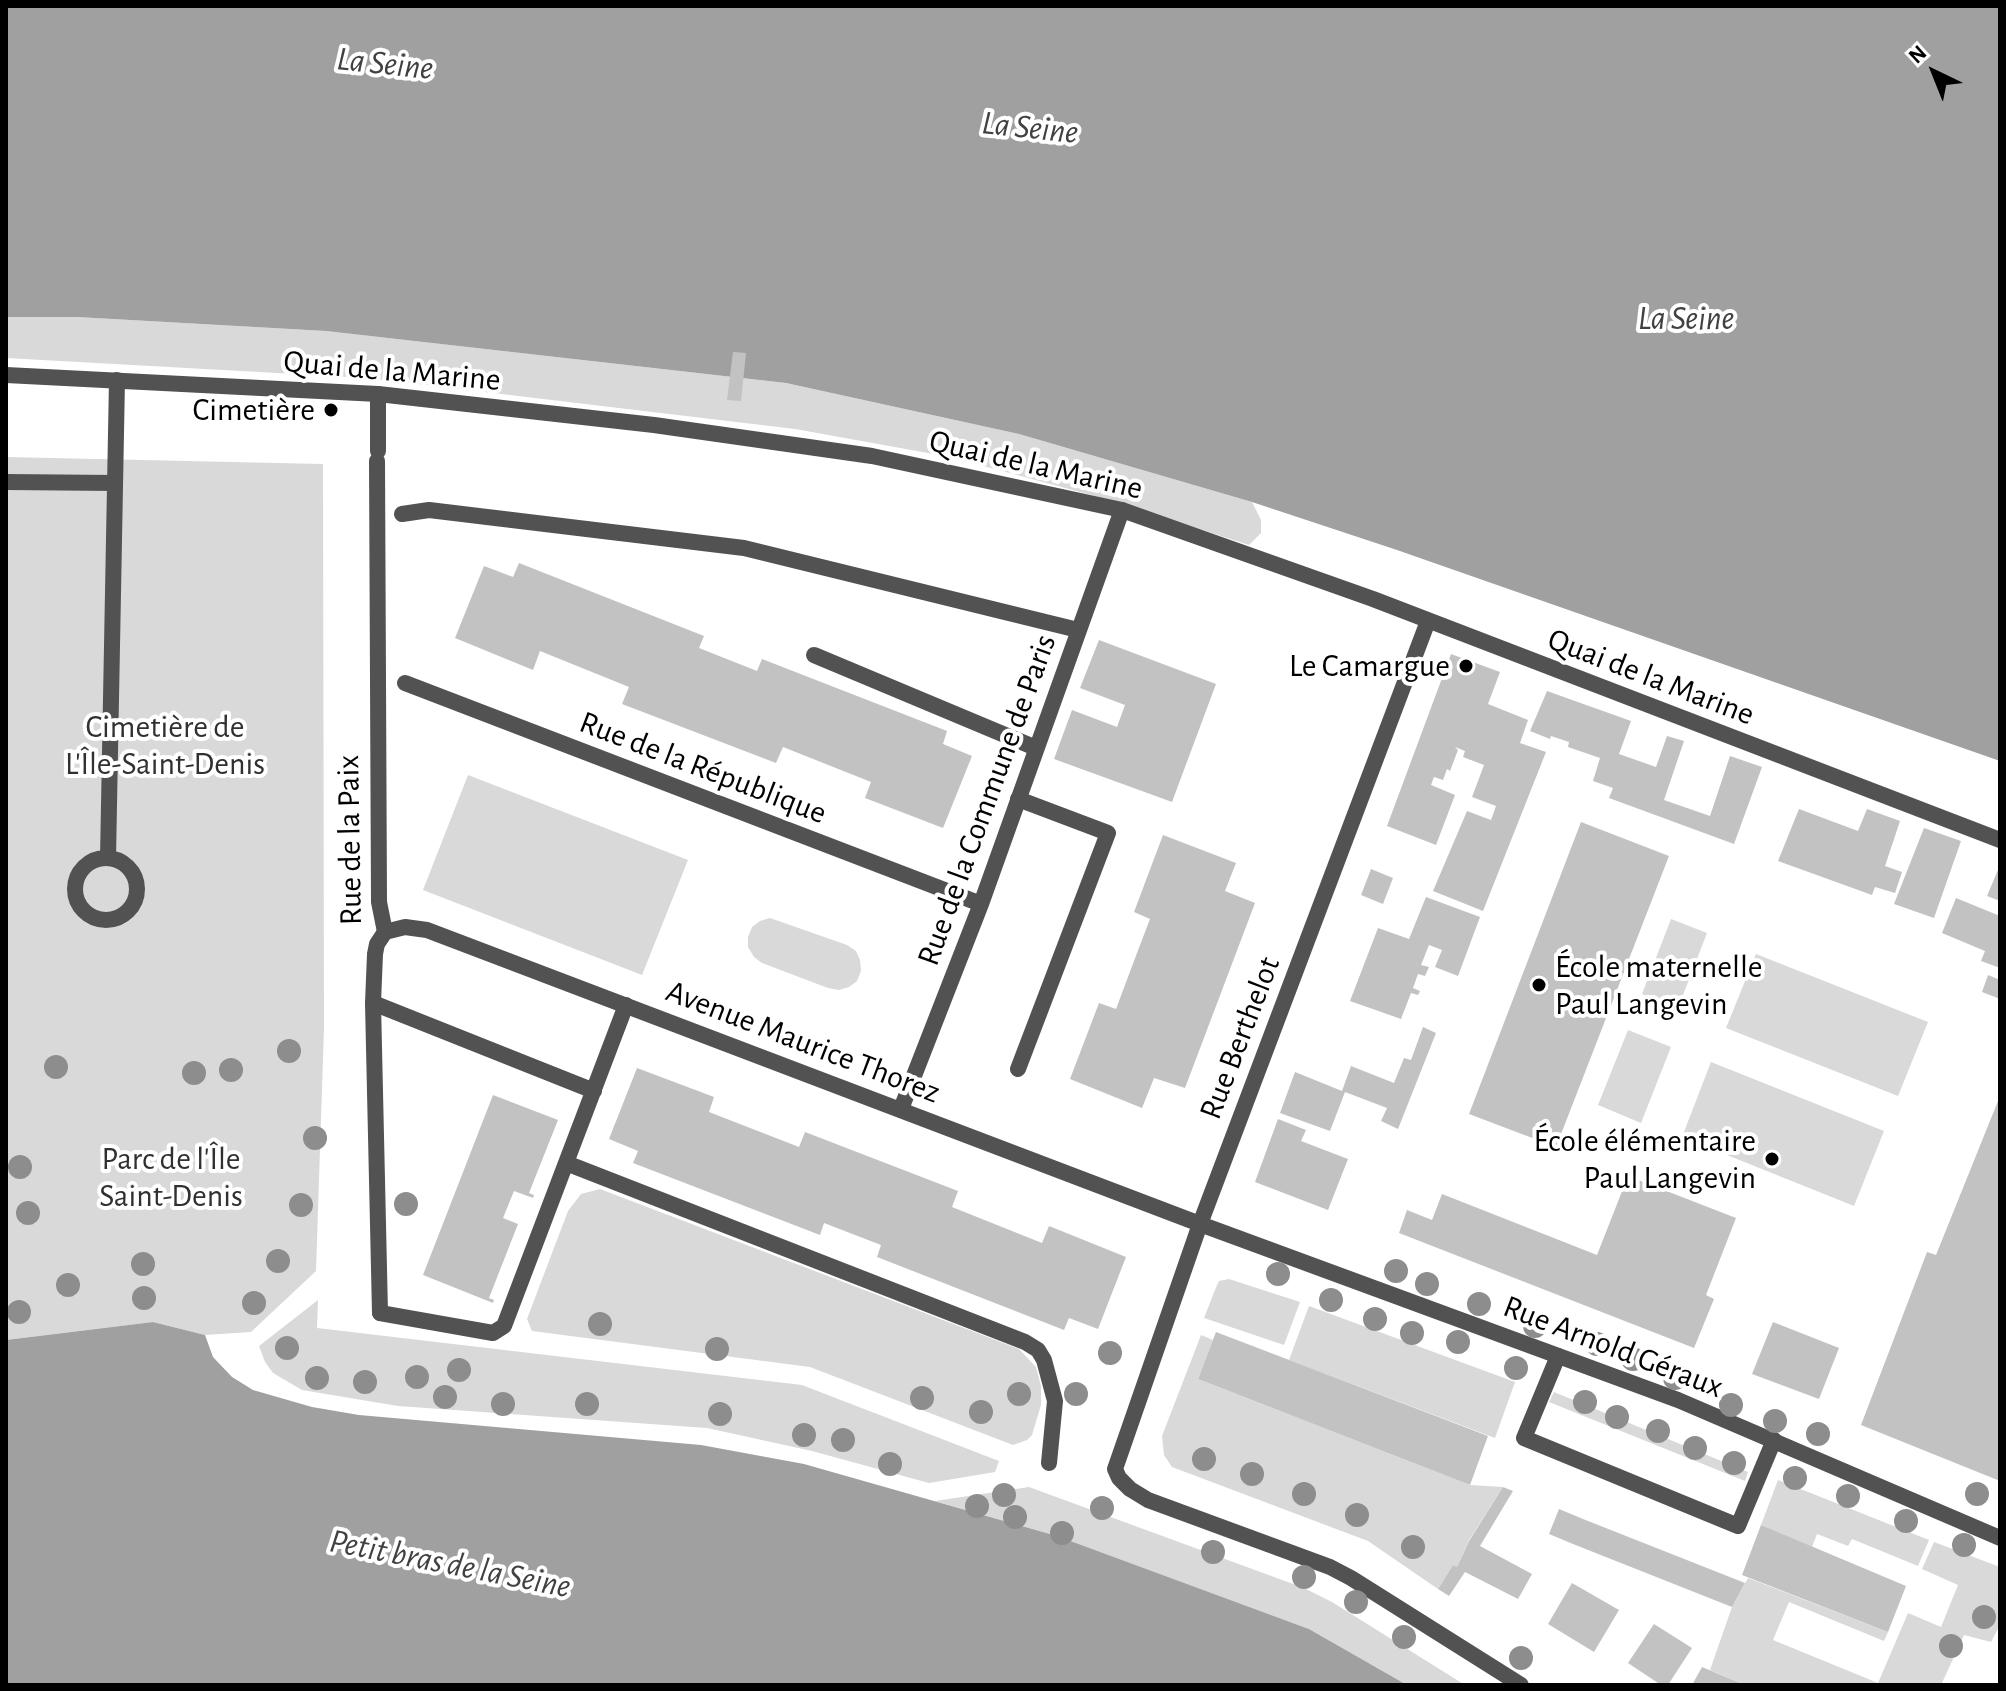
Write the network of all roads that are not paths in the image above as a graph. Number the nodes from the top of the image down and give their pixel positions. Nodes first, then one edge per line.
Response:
1 (6, 375) edge
2 (117, 380) junction
3 (378, 394) junction
4 (6, 482) edge
5 (115, 483) junction
6 (1122, 510) junction
7 (402, 514) dead end
8 (1428, 621) junction
9 (1078, 630) junction
10 (814, 655) dead end
11 (405, 683) dead end
12 (1036, 748) junction
13 (1018, 799) junction
14 (2000, 840) edge
15 (108, 858) dead end
16 (981, 904) junction
17 (385, 932) junction
18 (373, 1003) junction
19 (626, 1005) junction
20 (1018, 1069) dead end
21 (594, 1091) junction
22 (901, 1109) junction
23 (566, 1163) junction
24 (1200, 1224) junction
25 (1558, 1356) junction
26 (1774, 1440) junction
27 (1049, 1463) dead end
28 (2000, 1538) edge
29 (1521, 1685) edge

1 - 2 street, Quai de la Marine
2 - 3 street, Quai de la Marine
2 - 5 street
3 - 6 street, Quai de la Marine
3 - 17 street, Rue de la Paix
4 - 5 street
5 - 15 street
6 - 8 street, Quai de la Marine
6 - 9 street, Rue de la Commune de Paris
7 - 9 street
8 - 14 street, Quai de la Marine
8 - 24 street, Rue Berthelot
9 - 12 street, Rue de la Commune de Paris
10 - 12 street
11 - 16 street, Rue de la République
12 - 13 street, Rue de la Commune de Paris
13 - 16 street, Rue de la Commune de Paris
13 - 20 street
16 - 22 street, Rue de la Commune de Paris
17 - 18 street, Rue de la Paix
17 - 19 street, Avenue Maurice Thorez
18 - 21 street
18 - 23 street, Rue de la Paix
19 - 21 street
19 - 22 street, Avenue Maurice Thorez
21 - 23 street
22 - 24 street, Avenue Maurice Thorez
23 - 27 street
24 - 25 street, Rue Arnold Géraux
24 - 29 street, Rue Berthelot
25 - 26 street, Rue Arnold Géraux
25 - 26 street
26 - 28 street, Rue Arnold Géraux

